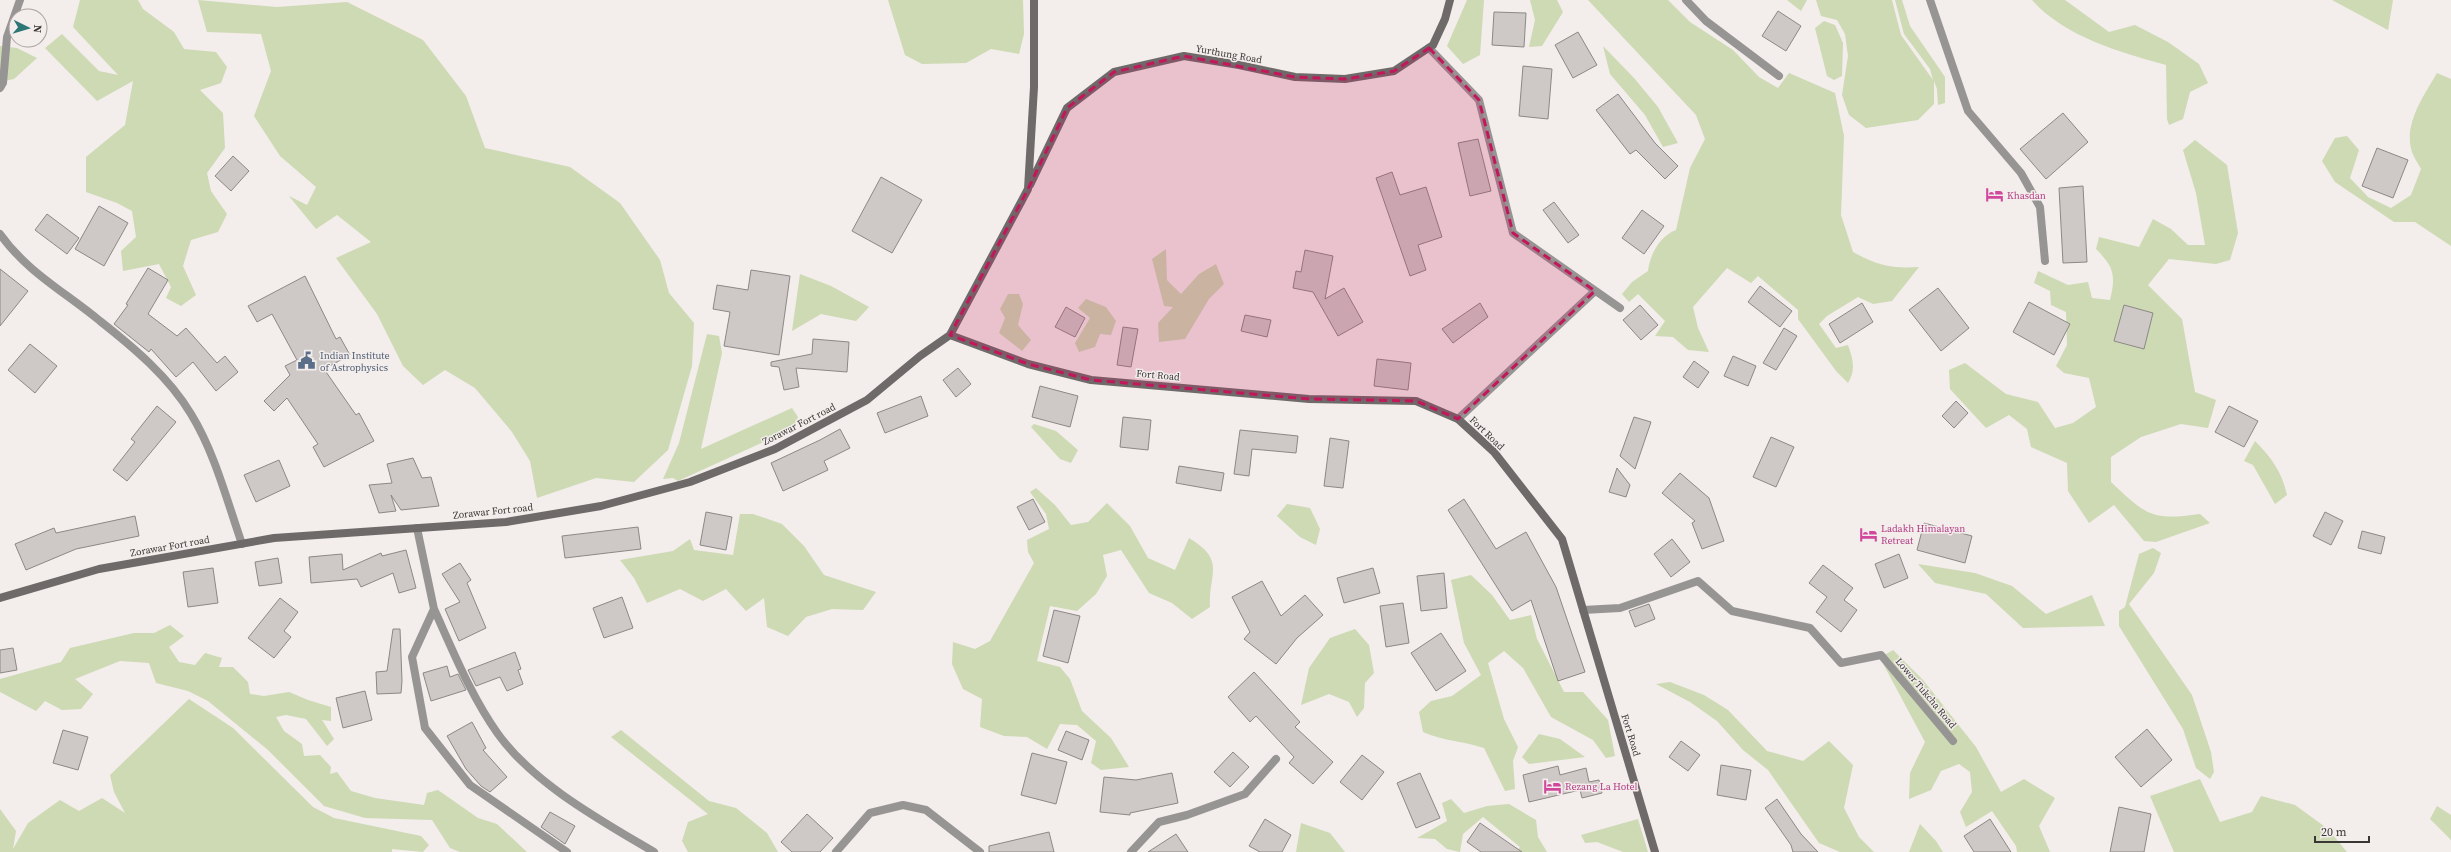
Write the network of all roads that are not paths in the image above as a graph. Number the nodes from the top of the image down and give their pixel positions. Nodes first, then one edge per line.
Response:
1 (20, 0) edge
2 (1034, 0) edge
3 (1450, 0) edge
4 (1686, 0) edge
5 (1930, 0) edge
6 (1429, 48) junction
7 (1778, 76) dead end
8 (0, 88) edge
9 (1028, 189) junction
10 (0, 234) edge
11 (2045, 261) dead end
12 (1596, 291) junction
13 (1620, 308) dead end
14 (950, 335) junction
15 (1458, 419) junction
16 (417, 528) junction
17 (242, 544) junction
18 (0, 598) edge
19 (434, 609) junction
20 (1583, 610) junction
21 (1953, 741) dead end
22 (1276, 759) dead end
23 (567, 852) edge
24 (654, 852) edge
25 (836, 852) edge
26 (980, 852) edge
27 (1131, 852) edge
28 (1655, 852) edge

1 - 8 street
2 - 9 street
3 - 6 street, Yurthung Road
4 - 7 street
5 - 11 street
6 - 9 street, Yurthung Road
6 - 12 street
9 - 14 street, Yurthung Road
10 - 17 street
12 - 13 street
12 - 15 street
14 - 15 street, Fort Road
14 - 16 street, Zorawar Fort road
15 - 20 street, Fort Road
16 - 17 street, Zorawar Fort road
16 - 19 street
17 - 18 street, Zorawar Fort road
19 - 23 street
19 - 24 street
20 - 21 street, Lower Tukcha Road
20 - 28 street, Fort Road
22 - 27 street
25 - 26 street

